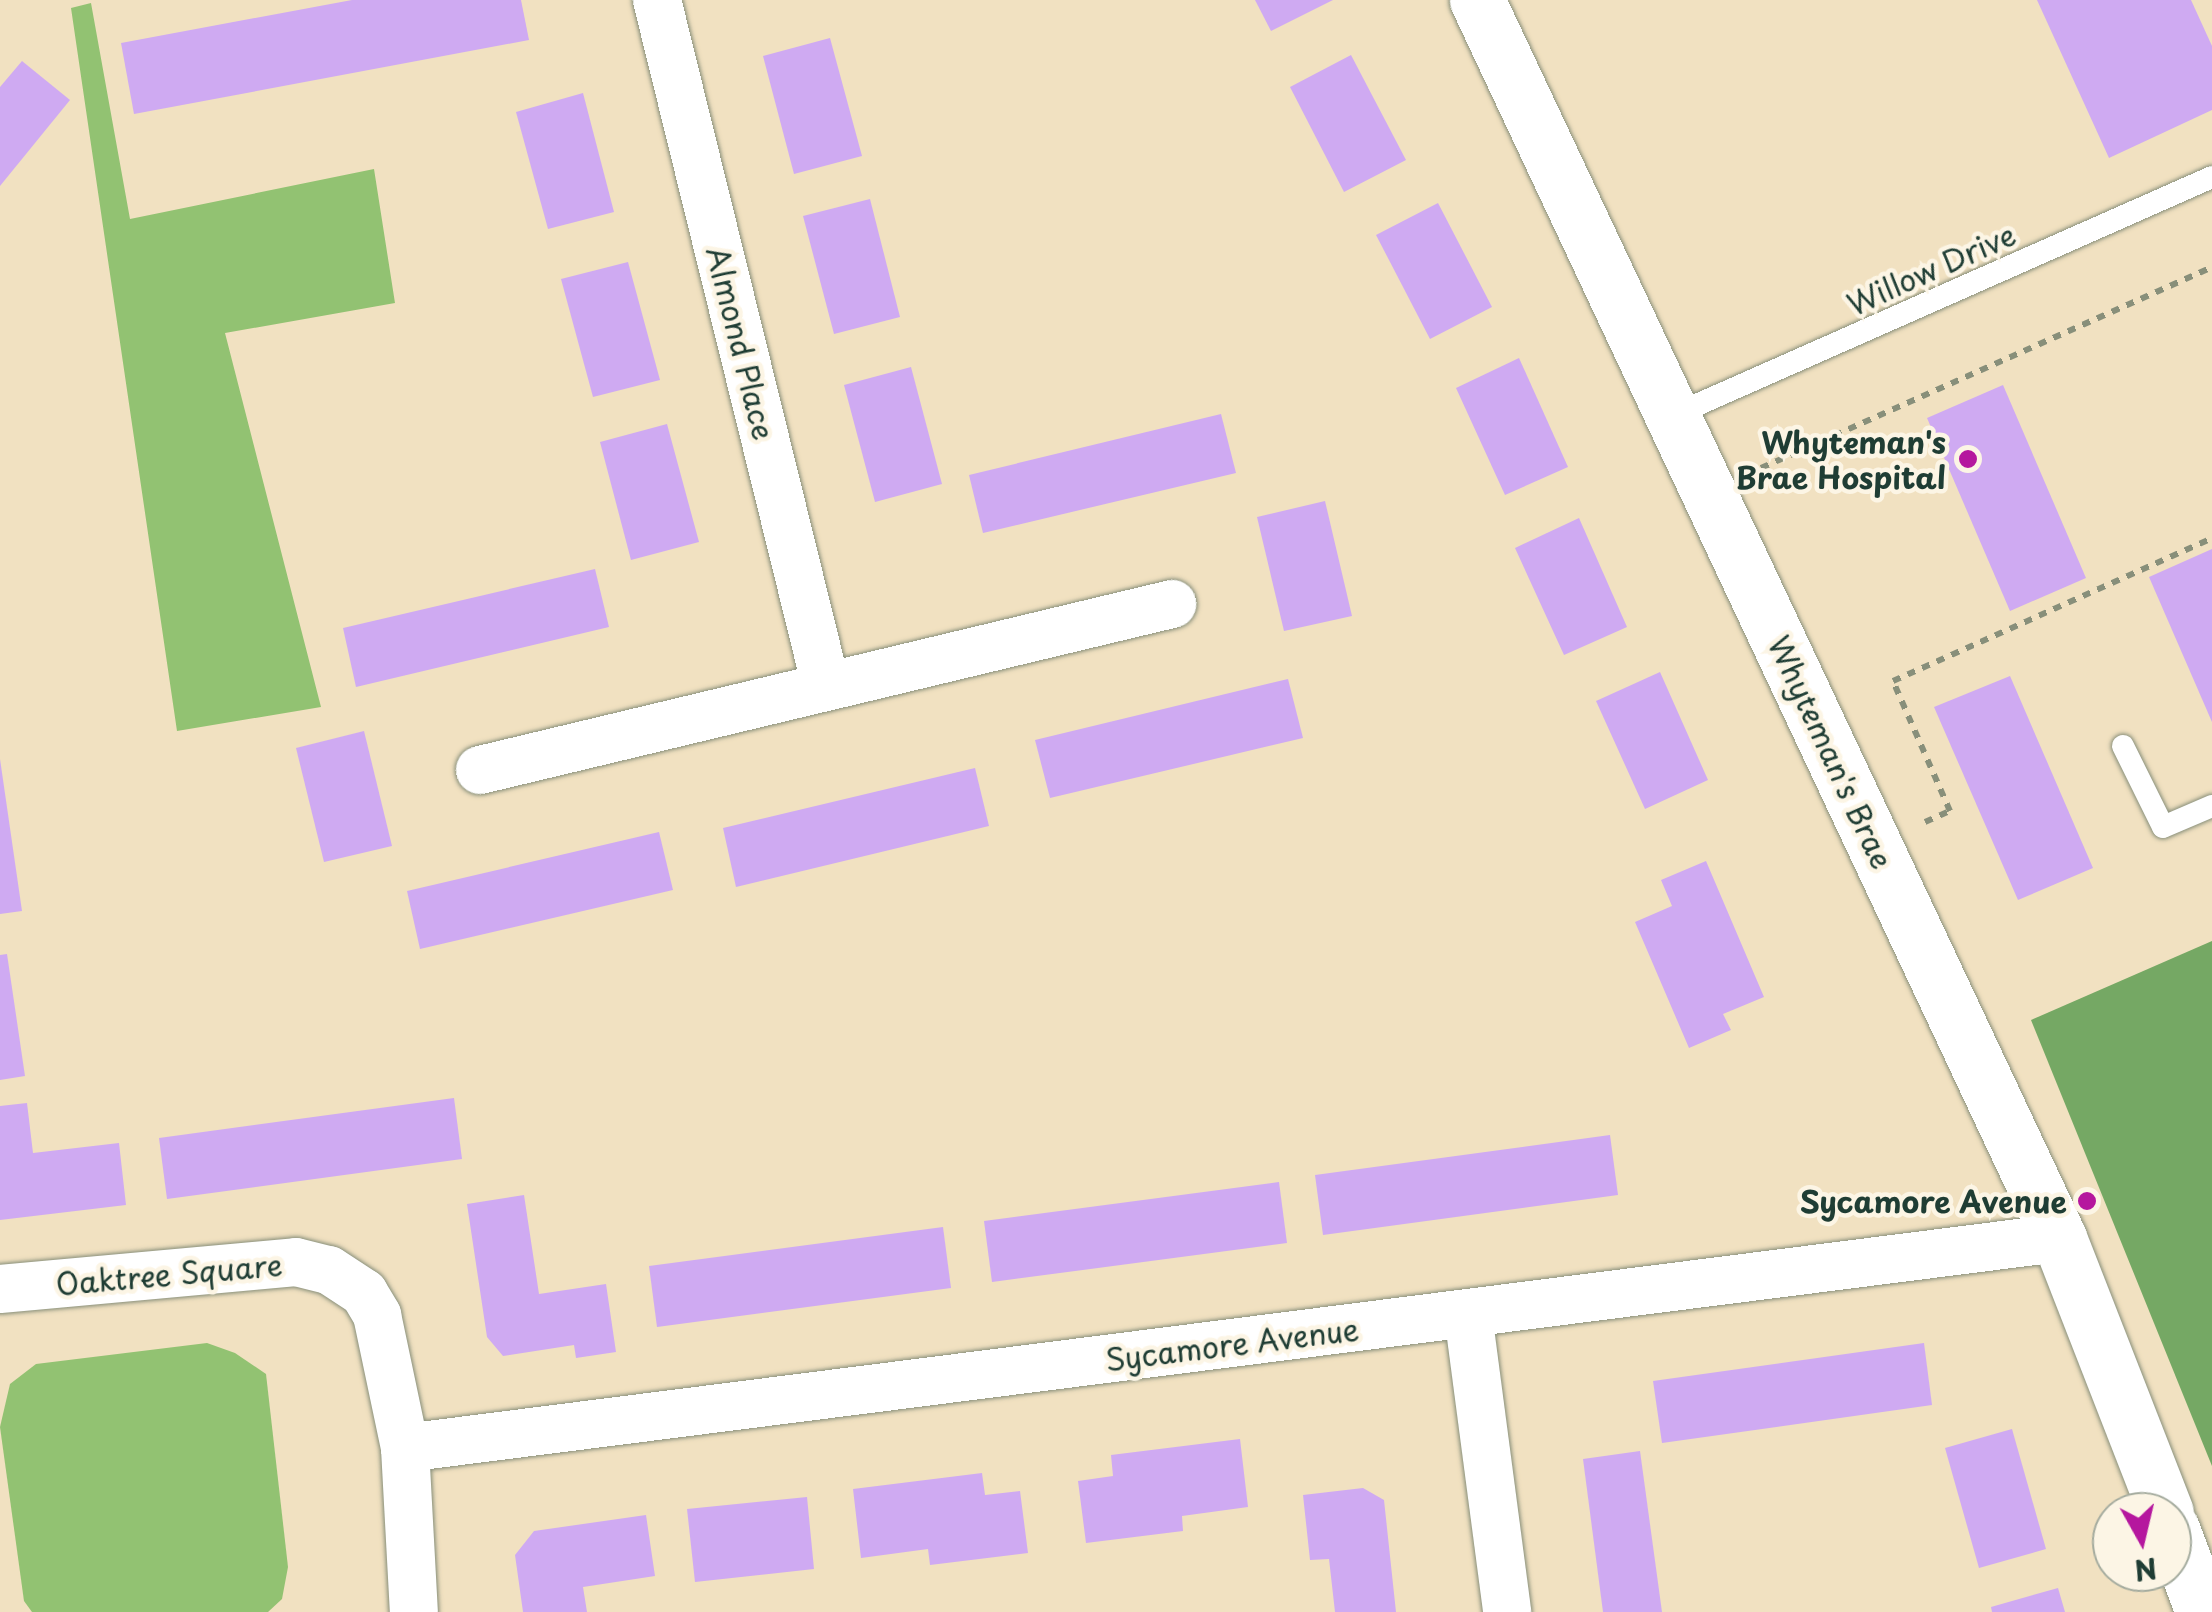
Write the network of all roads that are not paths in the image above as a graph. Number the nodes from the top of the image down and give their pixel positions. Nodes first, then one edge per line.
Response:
1 (656, 0) edge
2 (1477, 0) edge
3 (2212, 178) edge
4 (1674, 415) junction
5 (1172, 604) dead end
6 (826, 686) junction
7 (2123, 746) dead end
8 (480, 770) dead end
9 (2212, 806) edge
10 (2058, 1238) junction
11 (0, 1288) edge
12 (1468, 1314) junction
13 (405, 1448) junction
14 (2158, 1492) edge
15 (2192, 1583) edge
16 (414, 1612) edge
17 (1507, 1612) edge
18 (2203, 1612) edge

1 - 6 street, Almond Place
2 - 4 street, Whyteman's Brae
3 - 4 lane, Willow Drive
4 - 10 street, Whyteman's Brae
5 - 6 street
6 - 8 street
7 - 9 lane
10 - 12 street, Sycamore Avenue
10 - 14 street, Whyteman's Brae
11 - 13 street, Oaktree Square
12 - 13 street, Sycamore Avenue
12 - 17 street
13 - 16 street, Oaktree Square
15 - 18 street

